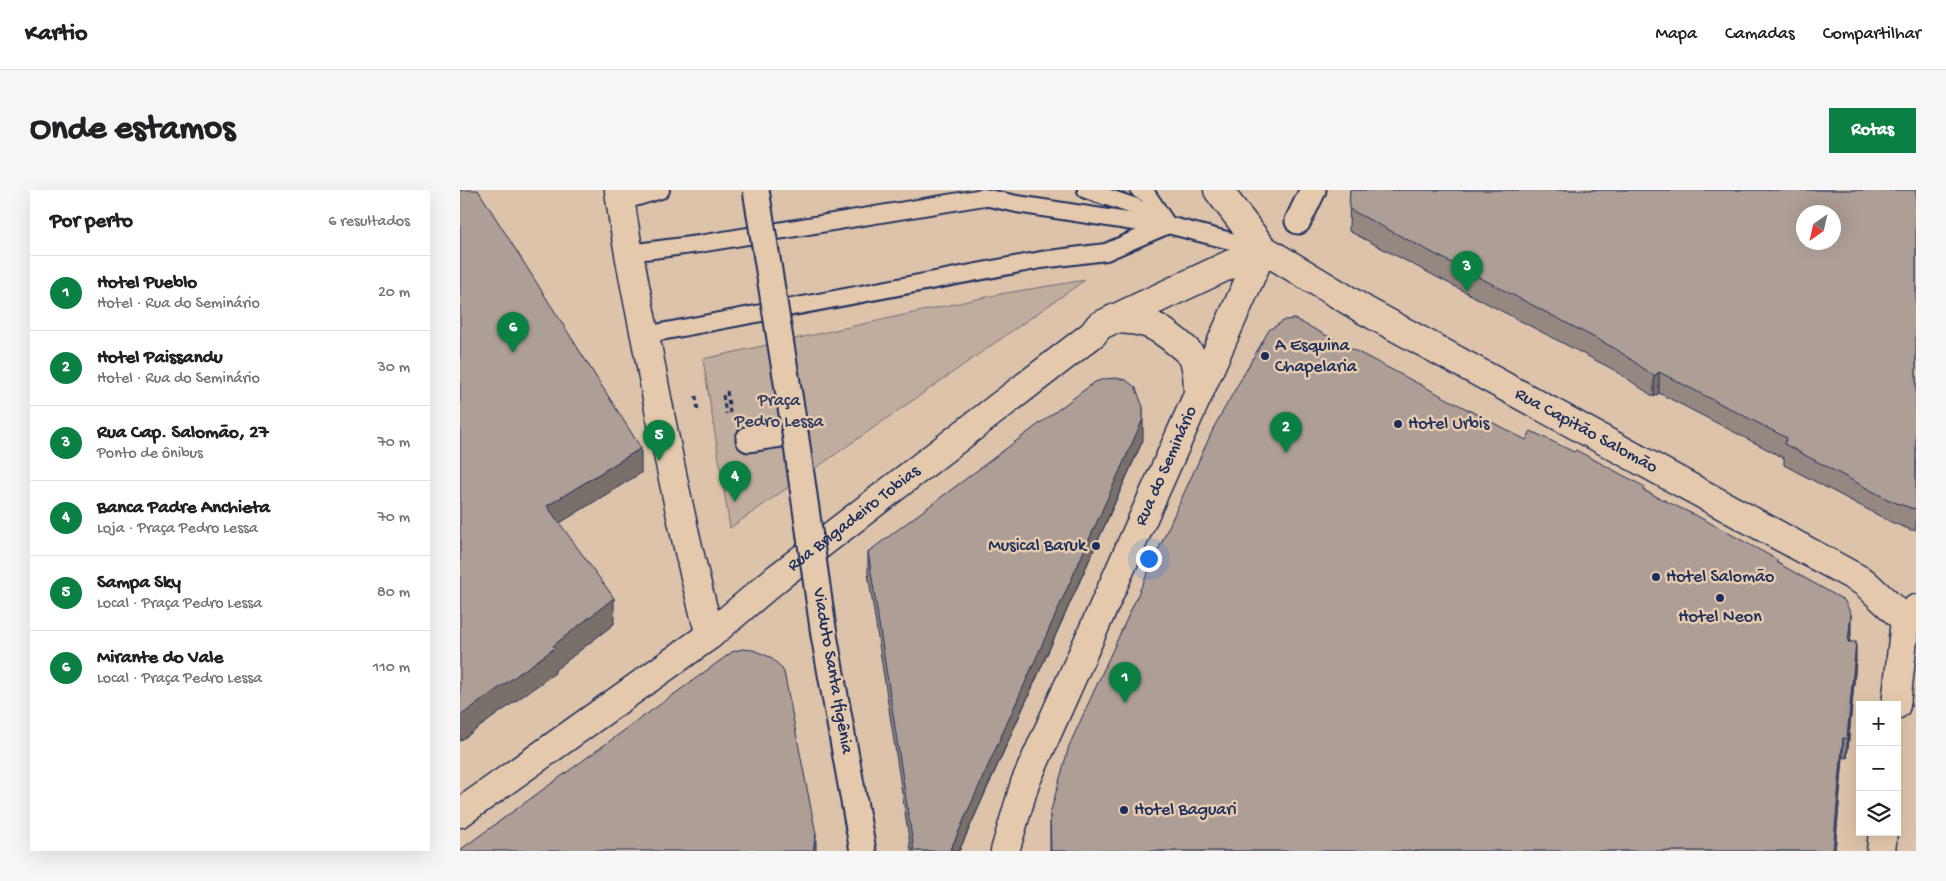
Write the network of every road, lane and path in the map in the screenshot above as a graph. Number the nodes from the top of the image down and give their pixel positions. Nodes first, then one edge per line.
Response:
1 (661, 190) edge
2 (756, 190) edge
3 (1086, 190) edge
4 (1139, 190) edge
5 (1218, 190) edge
6 (1312, 190) edge
7 (620, 196) edge
8 (1298, 221) dead end
9 (1168, 225) junction
10 (1263, 249) junction
11 (629, 253) junction
12 (1114, 319) junction
13 (645, 335) junction
14 (1198, 394) junction
15 (795, 432) junction
16 (749, 438) dead end
17 (1910, 614) edge
18 (710, 635) junction
19 (1897, 701) edge
20 (460, 813) edge
21 (1883, 836) edge
22 (863, 851) edge
23 (1005, 851) edge
24 (1881, 851) edge

1 - 7 lane
2 - 15 street, Viaduto Santa Ifigênia, bridge
3 - 9 lane
4 - 9 lane
5 - 10 street
6 - 8 street
7 - 11 street
9 - 10 lane
9 - 11 lane
9 - 13 lane
10 - 12 street, Rua Brigadeiro Tobias
10 - 14 street, Rua do Seminário
10 - 17 street, Rua Capitão Salomão
11 - 13 street
12 - 14 street
12 - 18 street, Rua Brigadeiro Tobias
13 - 18 street
14 - 23 street, Rua do Seminário
15 - 16 street
15 - 22 street, Viaduto Santa Ifigênia, bridge
17 - 19 street
18 - 20 street, Rua Brigadeiro Tobias
21 - 24 street

